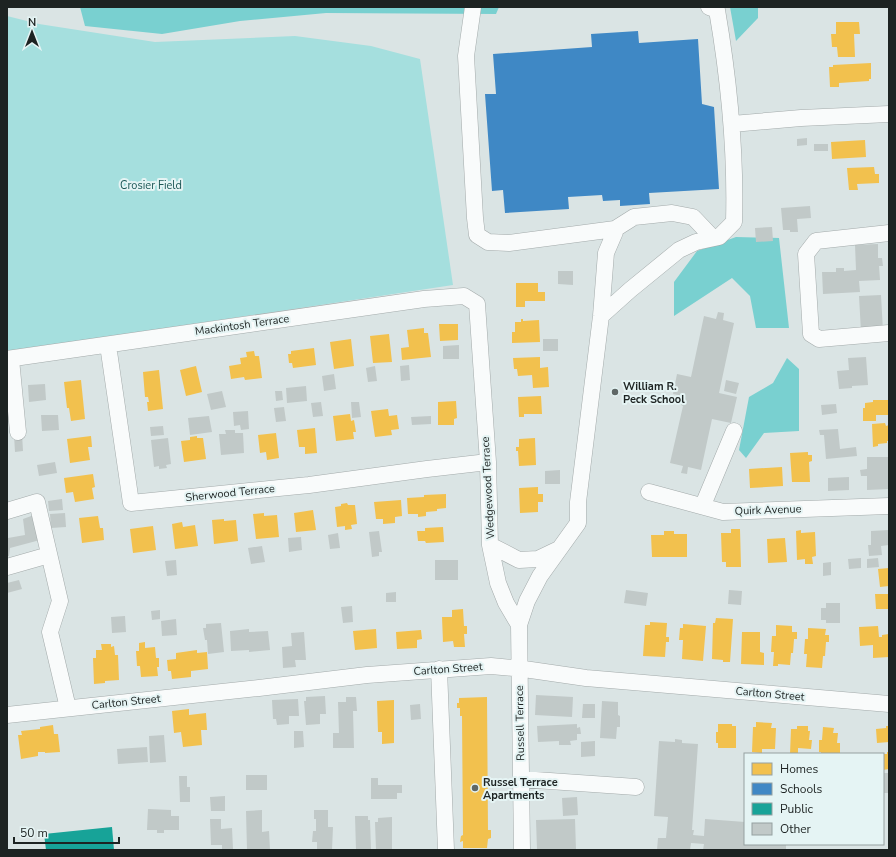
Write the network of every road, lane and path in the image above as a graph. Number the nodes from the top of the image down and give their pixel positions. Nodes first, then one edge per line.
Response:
1 (472, 7) edge
2 (709, 7) edge
3 (889, 114) edge
4 (732, 124) junction
5 (615, 229) junction
6 (889, 234) edge
7 (713, 238) junction
8 (475, 303) joint
9 (602, 316) junction
10 (889, 333) edge
11 (108, 345) junction
12 (9, 359) edge
13 (734, 431) dead end
14 (18, 432) dead end
15 (488, 462) junction
16 (649, 492) dead end
17 (703, 505) junction
18 (889, 506) edge
19 (7, 511) edge
20 (490, 545) junction
21 (560, 549) junction
22 (49, 555) junction
23 (7, 567) edge
24 (519, 625) junction
25 (439, 669) junction
26 (519, 669) junction
27 (889, 704) edge
28 (68, 708) junction
29 (7, 715) edge
30 (521, 779) junction
31 (636, 787) dead end
32 (446, 850) edge
33 (522, 850) edge

1 - 5 street
2 - 4 street
3 - 4 street
4 - 7 street
5 - 7 street
5 - 9 street
6 - 10 street
7 - 9 street
8 - 11 street, Mackintosh Terrace
8 - 15 street, Wedgewood Terrace
9 - 21 street
11 - 12 street, Mackintosh Terrace
11 - 15 street, Sherwood Terrace
12 - 14 street
13 - 17 street
15 - 20 street, Wedgewood Terrace
16 - 17 street, Quirk Avenue
17 - 18 street, Quirk Avenue
19 - 22 street
20 - 21 street
20 - 24 street, Wedgewood Terrace
21 - 24 street
22 - 23 street
22 - 28 street
24 - 26 street
25 - 26 street, Carlton Street
25 - 28 street, Carlton Street
25 - 32 street
26 - 27 street, Carlton Street
26 - 30 street, Russell Terrace
28 - 29 street, Carlton Street
30 - 31 street
30 - 33 street, Russell Terrace

